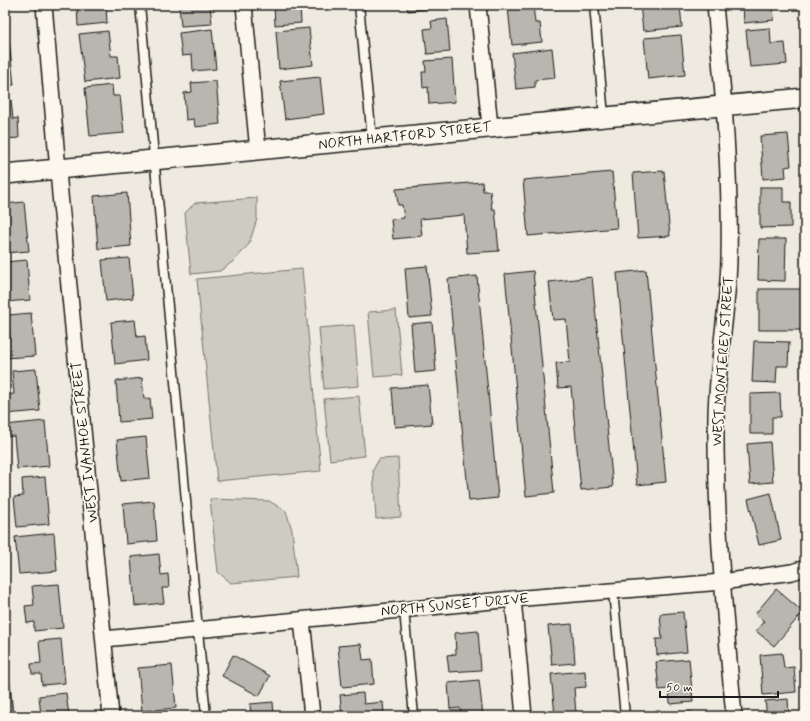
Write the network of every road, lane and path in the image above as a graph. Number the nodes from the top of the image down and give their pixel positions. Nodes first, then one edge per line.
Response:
1 (44, 5) edge
2 (140, 5) edge
3 (244, 5) edge
4 (359, 5) edge
5 (478, 5) edge
6 (594, 5) edge
7 (715, 5) edge
8 (805, 98) edge
9 (725, 106) junction
10 (604, 116) junction
11 (490, 127) junction
12 (372, 139) junction
13 (258, 151) junction
14 (155, 160) junction
15 (58, 168) junction
16 (5, 174) edge
17 (805, 568) edge
18 (722, 582) junction
19 (613, 591) junction
20 (513, 599) junction
21 (404, 610) junction
22 (302, 620) junction
23 (198, 629) junction
24 (104, 639) junction
25 (5, 682) edge
26 (8, 716) edge
27 (111, 716) edge
28 (206, 716) edge
29 (312, 716) edge
30 (414, 716) edge
31 (524, 716) edge
32 (625, 716) edge
33 (734, 716) edge

1 - 15 street, WEST IVANHOE STREET
2 - 14 lane
3 - 13 street
4 - 12 lane
5 - 11 street
6 - 10 lane
7 - 9 street, WEST MONTEREY STREET
8 - 9 street, NORTH HARTFORD STREET
9 - 10 street, NORTH HARTFORD STREET
9 - 18 street, WEST MONTEREY STREET
10 - 11 street, NORTH HARTFORD STREET
11 - 12 street, NORTH HARTFORD STREET
12 - 13 street, NORTH HARTFORD STREET
13 - 14 street, NORTH HARTFORD STREET
14 - 15 street, NORTH HARTFORD STREET
14 - 23 lane
15 - 16 street, NORTH HARTFORD STREET
15 - 24 street, WEST IVANHOE STREET
17 - 18 street, NORTH SUNSET DRIVE
18 - 19 street, NORTH SUNSET DRIVE
18 - 33 street, WEST MONTEREY STREET
19 - 20 street, NORTH SUNSET DRIVE
19 - 32 lane
20 - 21 street, NORTH SUNSET DRIVE
20 - 31 street
21 - 22 street, NORTH SUNSET DRIVE
21 - 30 lane
22 - 23 street, NORTH SUNSET DRIVE
22 - 29 street
23 - 24 street, NORTH SUNSET DRIVE
23 - 28 lane
24 - 27 street, WEST IVANHOE STREET
25 - 26 lane

